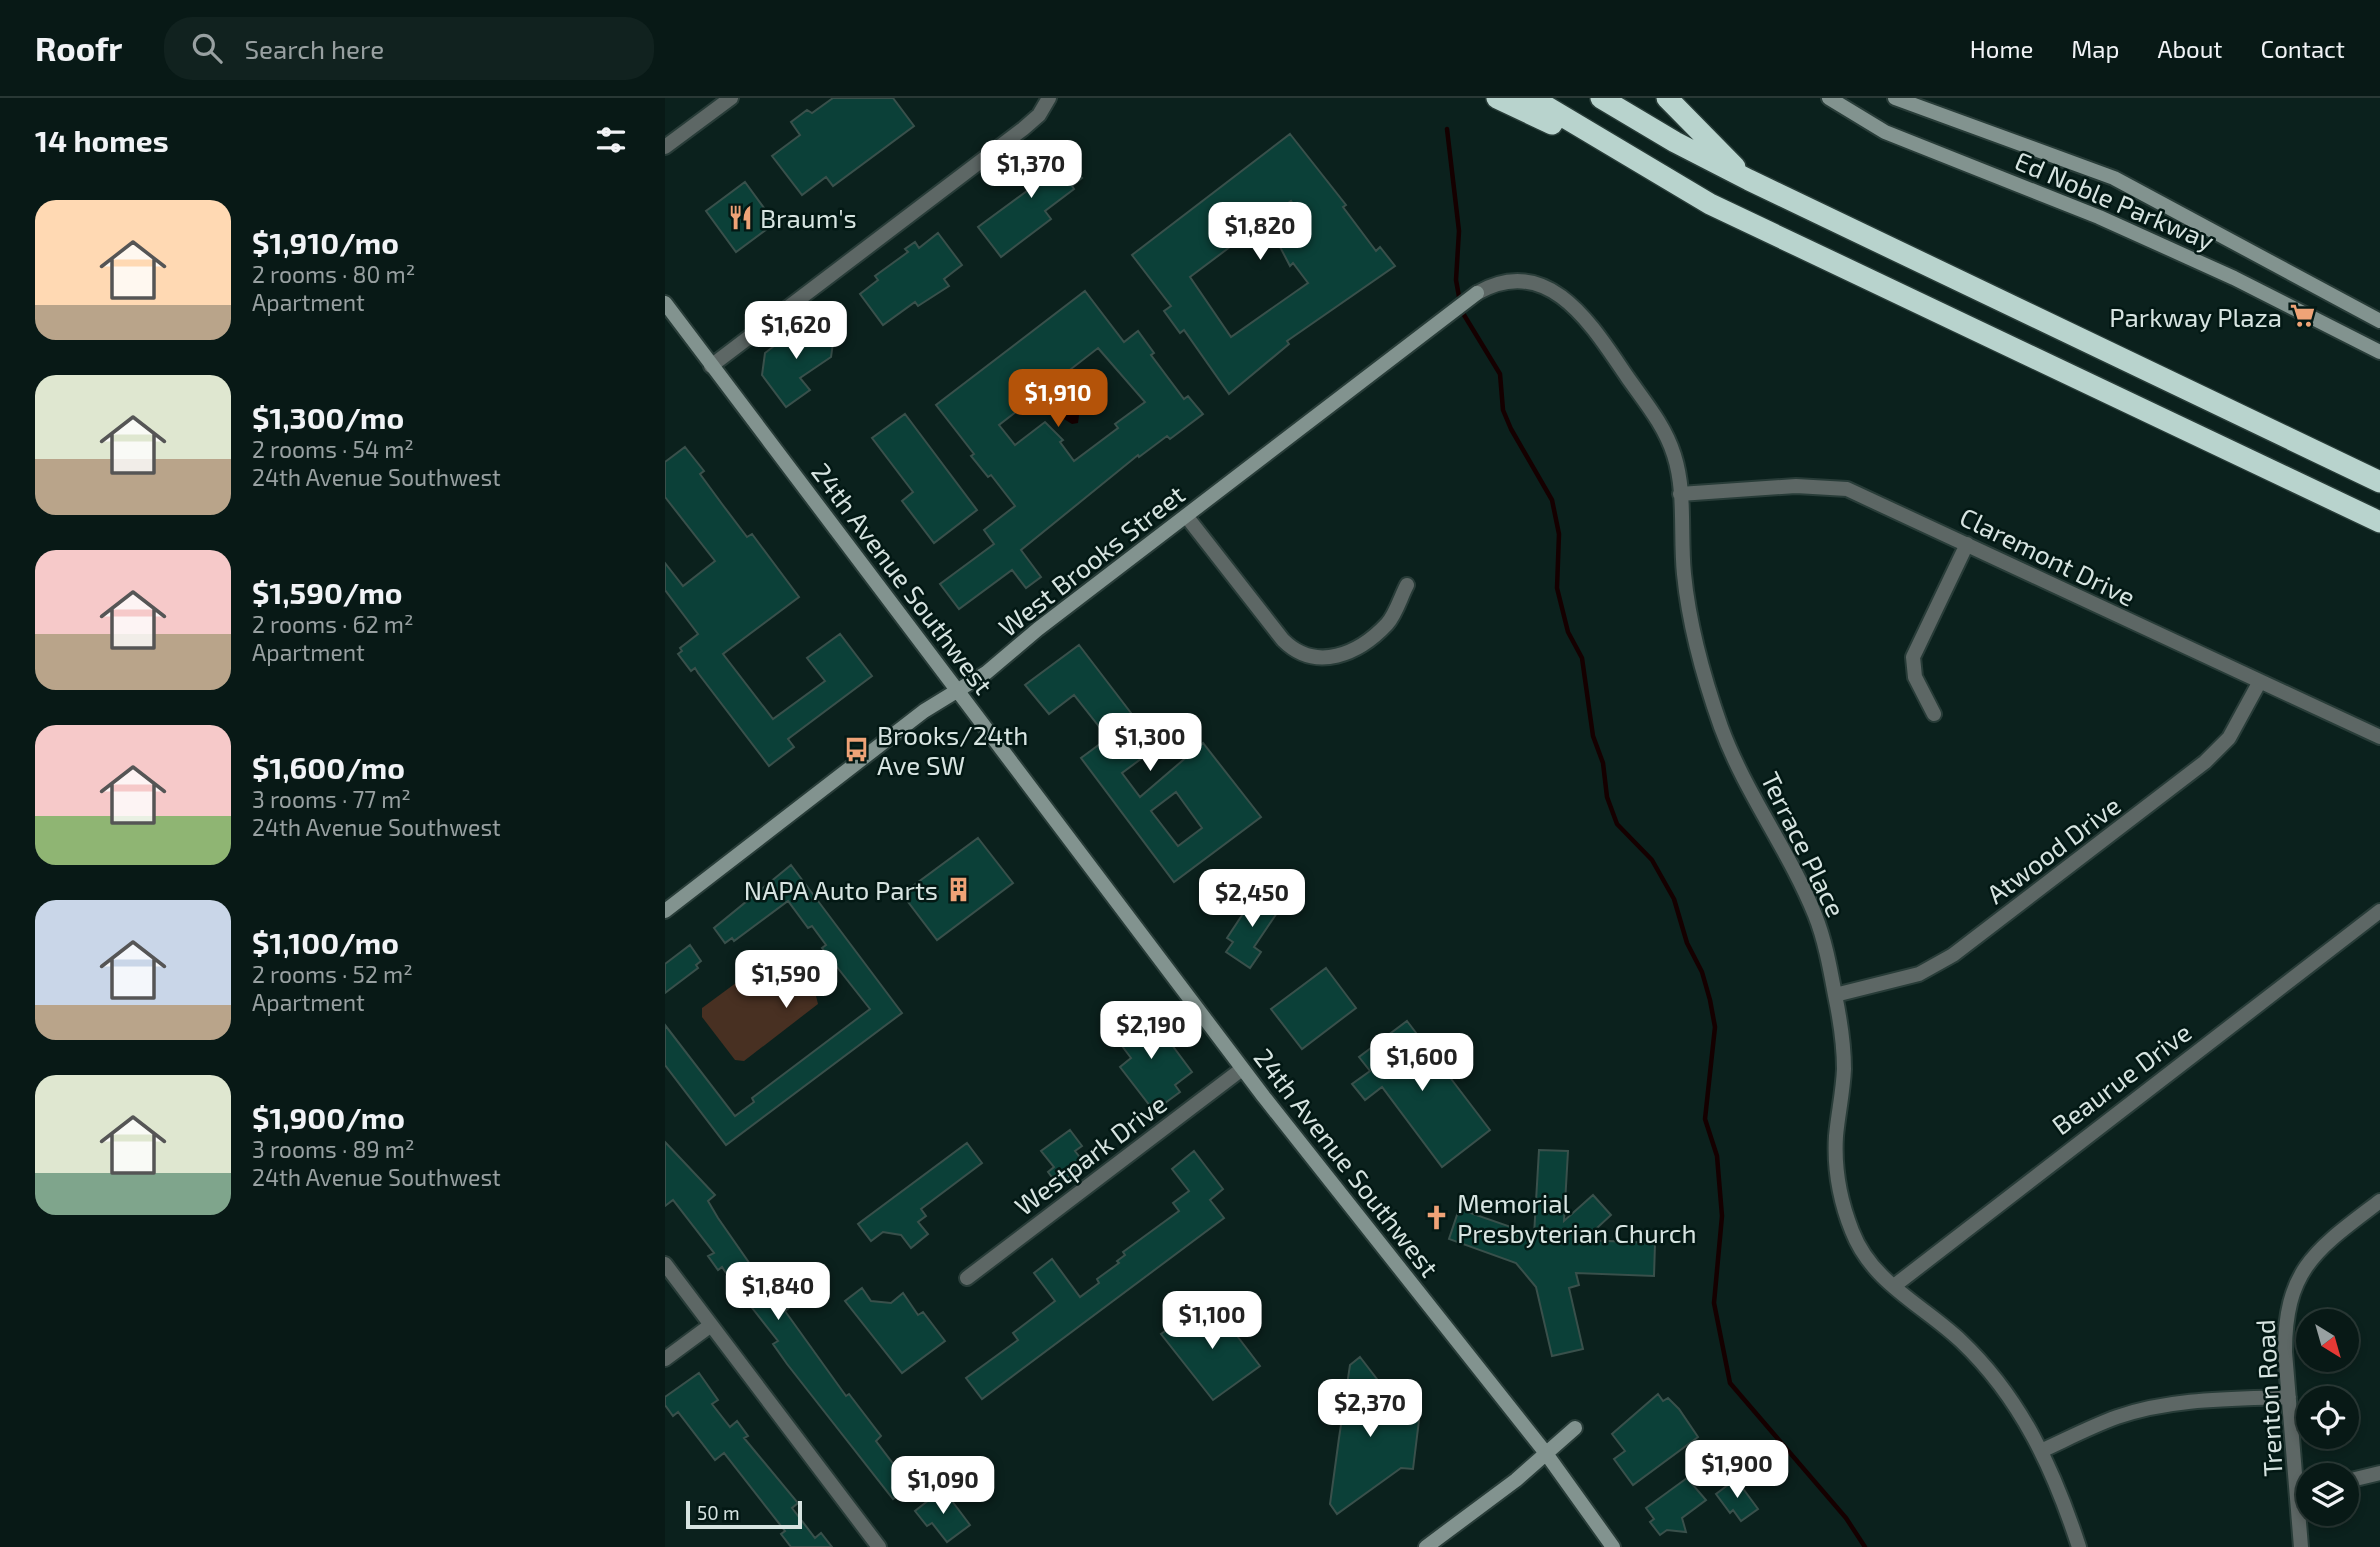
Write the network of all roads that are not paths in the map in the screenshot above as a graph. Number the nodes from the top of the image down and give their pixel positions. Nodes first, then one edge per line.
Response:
1 (731, 98) edge
2 (1049, 98) edge
3 (1497, 98) edge
4 (1532, 98) edge
5 (1601, 98) edge
6 (1667, 98) edge
7 (1829, 98) edge
8 (1895, 98) edge
9 (665, 147) edge
10 (1659, 175) junction
11 (1749, 180) junction
12 (1477, 293) joint
13 (665, 303) edge
14 (2380, 321) edge
15 (2380, 352) edge
16 (711, 366) junction
17 (2380, 482) edge
18 (1680, 494) junction
19 (1187, 517) junction
20 (2380, 522) edge
21 (1967, 544) junction
22 (1407, 585) dead end
23 (2259, 683) junction
24 (958, 691) junction
25 (1934, 715) dead end
26 (2380, 737) edge
27 (665, 911) edge
28 (2380, 911) edge
29 (1835, 995) junction
30 (1243, 1069) junction
31 (2380, 1201) edge
32 (665, 1264) edge
33 (967, 1278) dead end
34 (1894, 1286) junction
35 (711, 1325) junction
36 (665, 1359) edge
37 (2288, 1396) junction
38 (1575, 1428) dead end
39 (2043, 1450) junction
40 (1545, 1452) junction
41 (2298, 1463) edge
42 (2380, 1473) edge
43 (2359, 1478) edge
44 (2301, 1526) edge
45 (879, 1547) edge
46 (1426, 1547) edge
47 (1613, 1547) edge
48 (2079, 1547) edge
49 (2301, 1547) edge

1 - 9 street
2 - 16 street
3 - 10 highway
4 - 10 highway
5 - 11 highway
6 - 11 highway
7 - 15 main road, Ed Noble Parkway
8 - 14 main road, Ed Noble Parkway
10 - 20 highway
11 - 17 highway
12 - 18 street, Terrace Place
12 - 19 main road, West Brooks Street
13 - 16 main road, 24th Avenue Southwest
16 - 24 main road, 24th Avenue Southwest
18 - 21 street, Claremont Drive
18 - 29 street, Terrace Place
19 - 22 street
19 - 24 main road, West Brooks Street
21 - 23 street, Claremont Drive
21 - 25 street
23 - 26 street, Claremont Drive
23 - 29 street, Atwood Drive
24 - 27 main road, West Brooks Street
24 - 30 main road, 24th Avenue Southwest
28 - 34 street, Beaurue Drive
29 - 34 street, Terrace Place
30 - 33 street, Westpark Drive
30 - 40 main road, 24th Avenue Southwest
31 - 37 street, Trenton Road
32 - 35 street
34 - 39 street, Terrace Place
35 - 36 street
35 - 45 street
37 - 39 street
37 - 41 street, Trenton Road
38 - 40 main road
39 - 48 street, Terrace Place
40 - 46 main road
40 - 47 main road, 24th Avenue Southwest
42 - 43 street
44 - 49 street, Trenton Road

